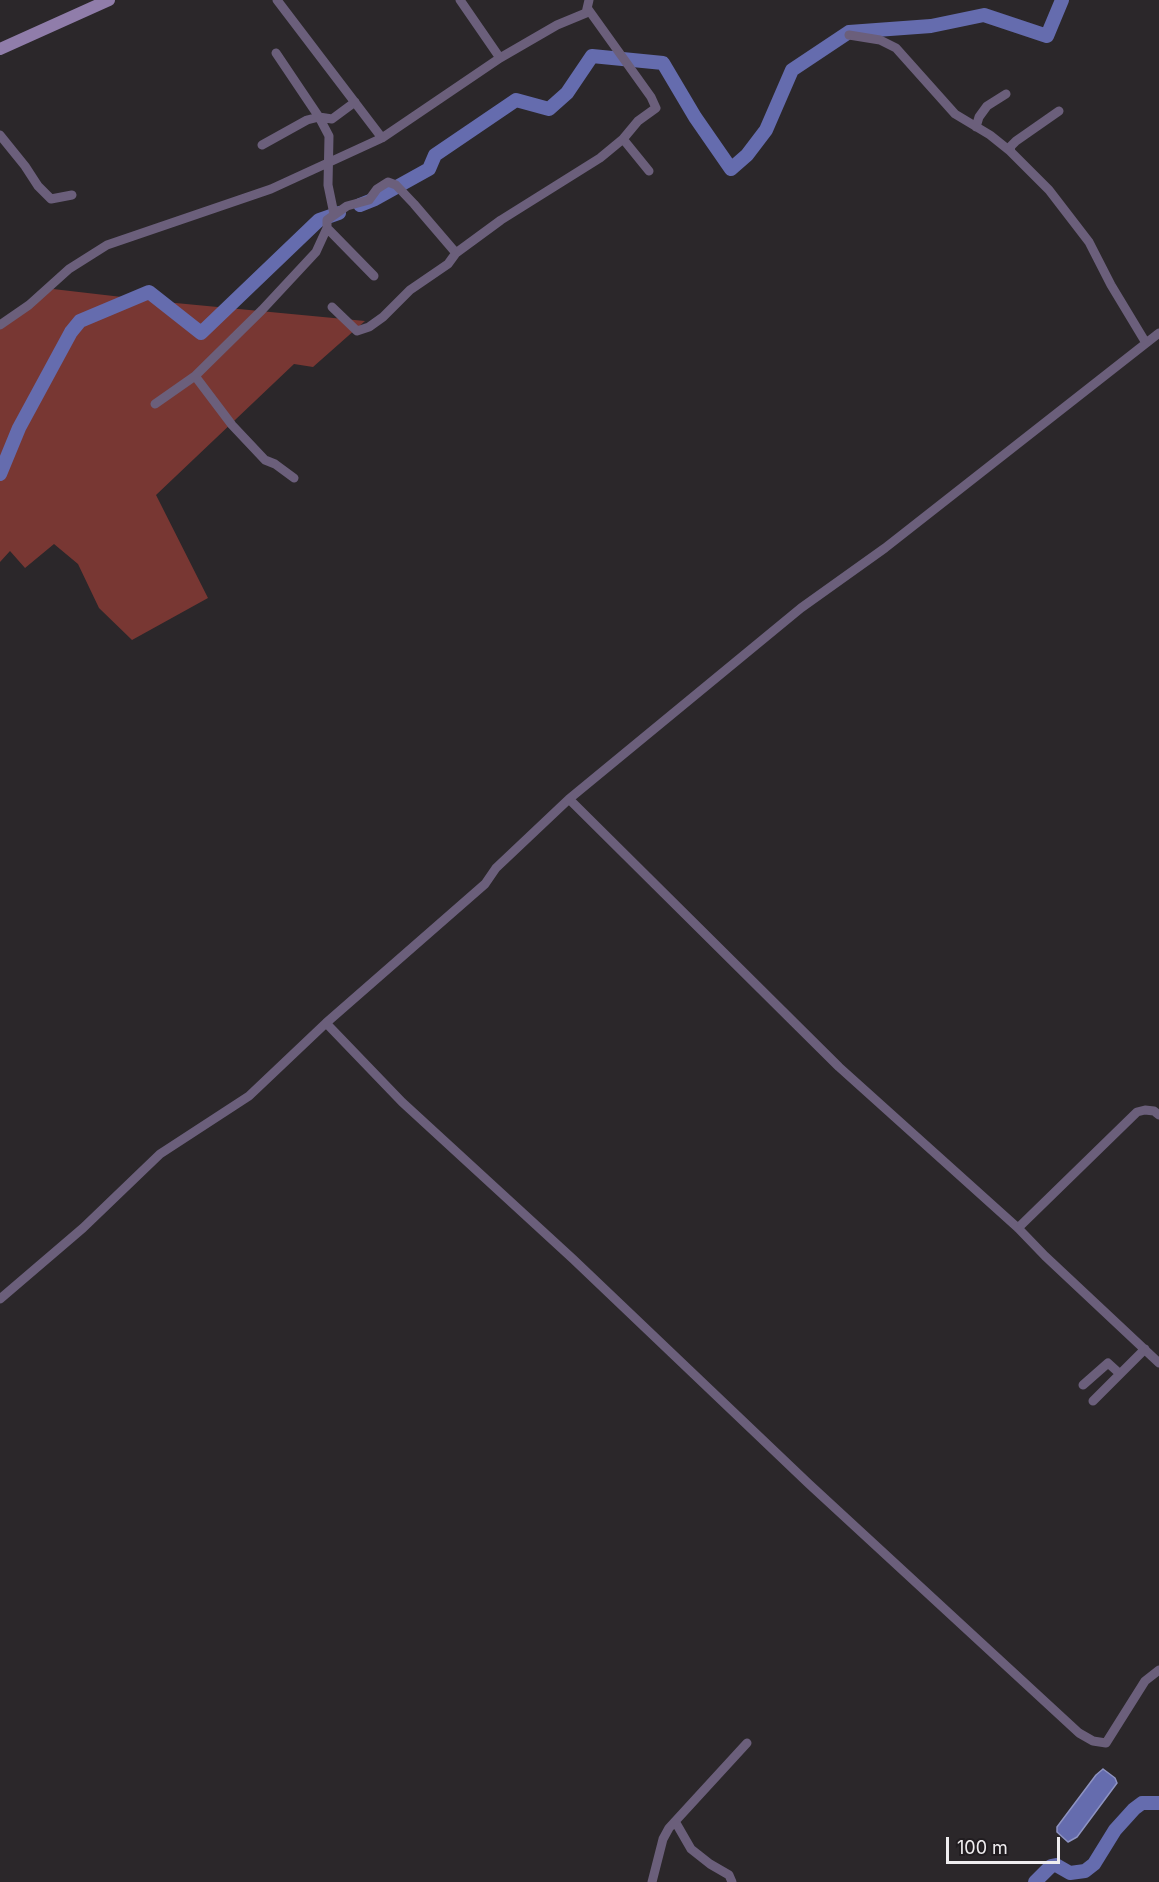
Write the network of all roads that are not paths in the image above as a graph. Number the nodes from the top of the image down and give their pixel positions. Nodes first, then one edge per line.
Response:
1 (109, 0) edge
2 (277, 0) edge
3 (460, 0) edge
4 (588, 5) edge
5 (849, 35) dead end
6 (0, 49) edge
7 (276, 53) dead end
8 (501, 58) junction
9 (1006, 94) dead end
10 (355, 102) junction
11 (1059, 111) dead end
12 (319, 117) junction
13 (976, 127) junction
14 (0, 135) edge
15 (382, 138) junction
16 (623, 139) junction
17 (262, 145) dead end
18 (1010, 151) junction
19 (330, 162) junction
20 (649, 171) dead end
21 (72, 195) dead end
22 (329, 221) junction
23 (456, 253) junction
24 (374, 276) dead end
25 (332, 307) dead end
26 (0, 324) edge
27 (1159, 333) edge
28 (1146, 343) junction
29 (195, 376) junction
30 (155, 404) dead end
31 (294, 478) dead end
32 (569, 799) junction
33 (326, 1023) junction
34 (1159, 1115) edge
35 (1018, 1228) junction
36 (0, 1299) edge
37 (1145, 1349) junction
38 (1159, 1363) edge
39 (1119, 1373) junction
40 (1083, 1384) dead end
41 (1093, 1401) dead end
42 (1159, 1670) edge
43 (747, 1743) dead end
44 (676, 1823) junction
45 (652, 1882) edge
46 (732, 1882) edge

1 - 6 main road
2 - 10 street
3 - 8 street
4 - 8 street
4 - 16 street
5 - 13 street
7 - 12 street
8 - 15 street
9 - 13 street
10 - 12 street
10 - 15 street
11 - 18 street
12 - 17 street
12 - 19 street
13 - 18 street
14 - 21 street
15 - 19 street
16 - 20 street
16 - 23 street
18 - 28 street
19 - 22 street
19 - 26 street
22 - 23 street
22 - 24 street
22 - 29 street
23 - 25 street
27 - 28 street
28 - 32 street
29 - 30 street
29 - 31 street
32 - 33 street
32 - 35 street
33 - 36 street
33 - 42 street
34 - 35 street
35 - 37 street
37 - 38 street
37 - 39 street
39 - 40 street
39 - 41 street
43 - 44 street
44 - 45 street
44 - 46 street

